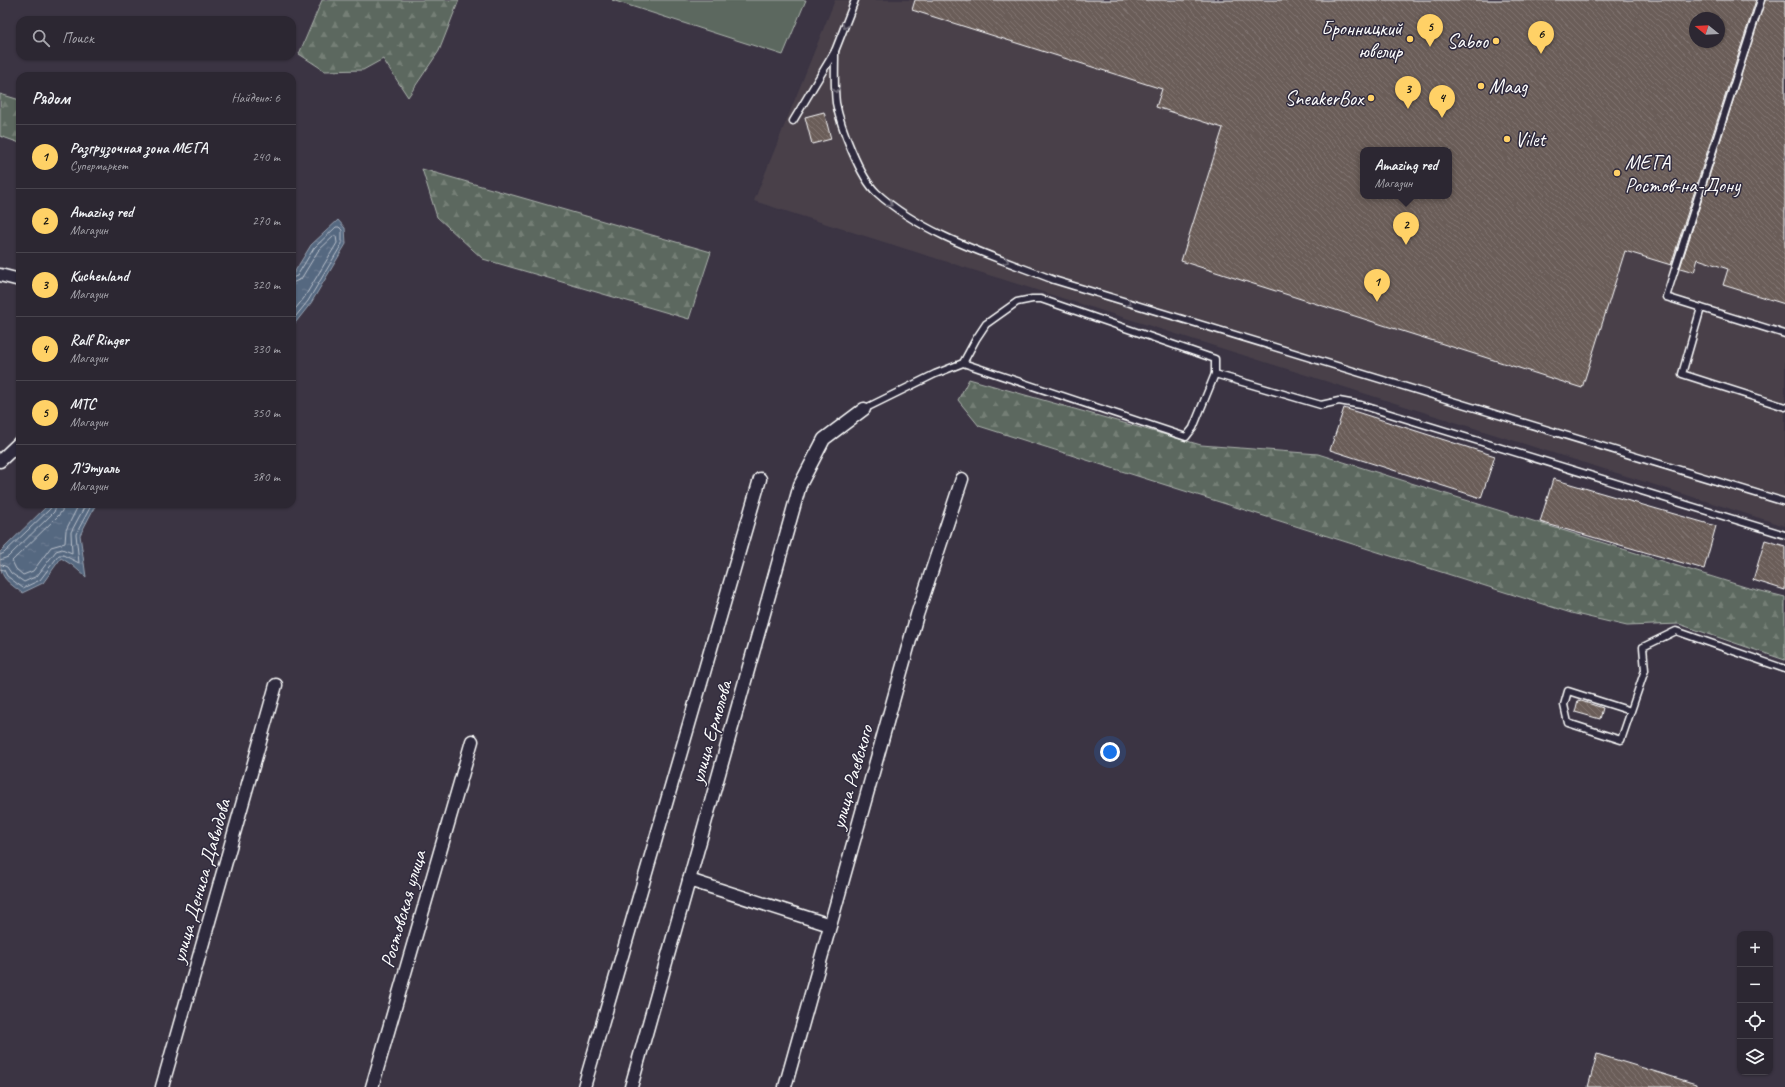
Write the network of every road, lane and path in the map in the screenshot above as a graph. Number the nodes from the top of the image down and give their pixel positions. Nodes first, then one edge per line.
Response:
1 (855, 0) edge
2 (1761, 0) edge
3 (835, 51) junction
4 (793, 122) dead end
5 (0, 275) edge
6 (16, 279) edge
7 (1701, 308) junction
8 (1785, 334) edge
9 (963, 363) junction
10 (1216, 374) junction
11 (1785, 407) edge
12 (864, 409) joint
13 (16, 446) edge
14 (0, 461) edge
15 (760, 479) dead end
16 (962, 479) dead end
17 (1785, 502) edge
18 (1785, 535) edge
19 (1785, 669) edge
20 (276, 685) dead end
21 (1631, 711) junction
22 (472, 741) dead end
23 (689, 880) junction
24 (830, 925) junction
25 (162, 1087) edge
26 (372, 1087) edge
27 (584, 1087) edge
28 (631, 1087) edge
29 (785, 1087) edge

1 -> 3 lane
2 - 7 lane
3 - 4 lane
3 -> 17 lane
5 - 6 street
7 - 8 lane
7 - 11 lane
9 - 10 lane
9 - 10 lane
9 - 12 lane
10 - 18 lane
12 - 23 street, улица Ермолова
13 - 14 street
15 - 27 street, улица Ермолова
16 - 24 street, улица Раевского
19 - 21 lane
20 - 25 street, улица Дениса Давыдова
21 - 21 lane
22 - 26 street, Ростовская улица
23 - 24 street
23 - 28 street, улица Ермолова
24 - 29 street, улица Раевского

